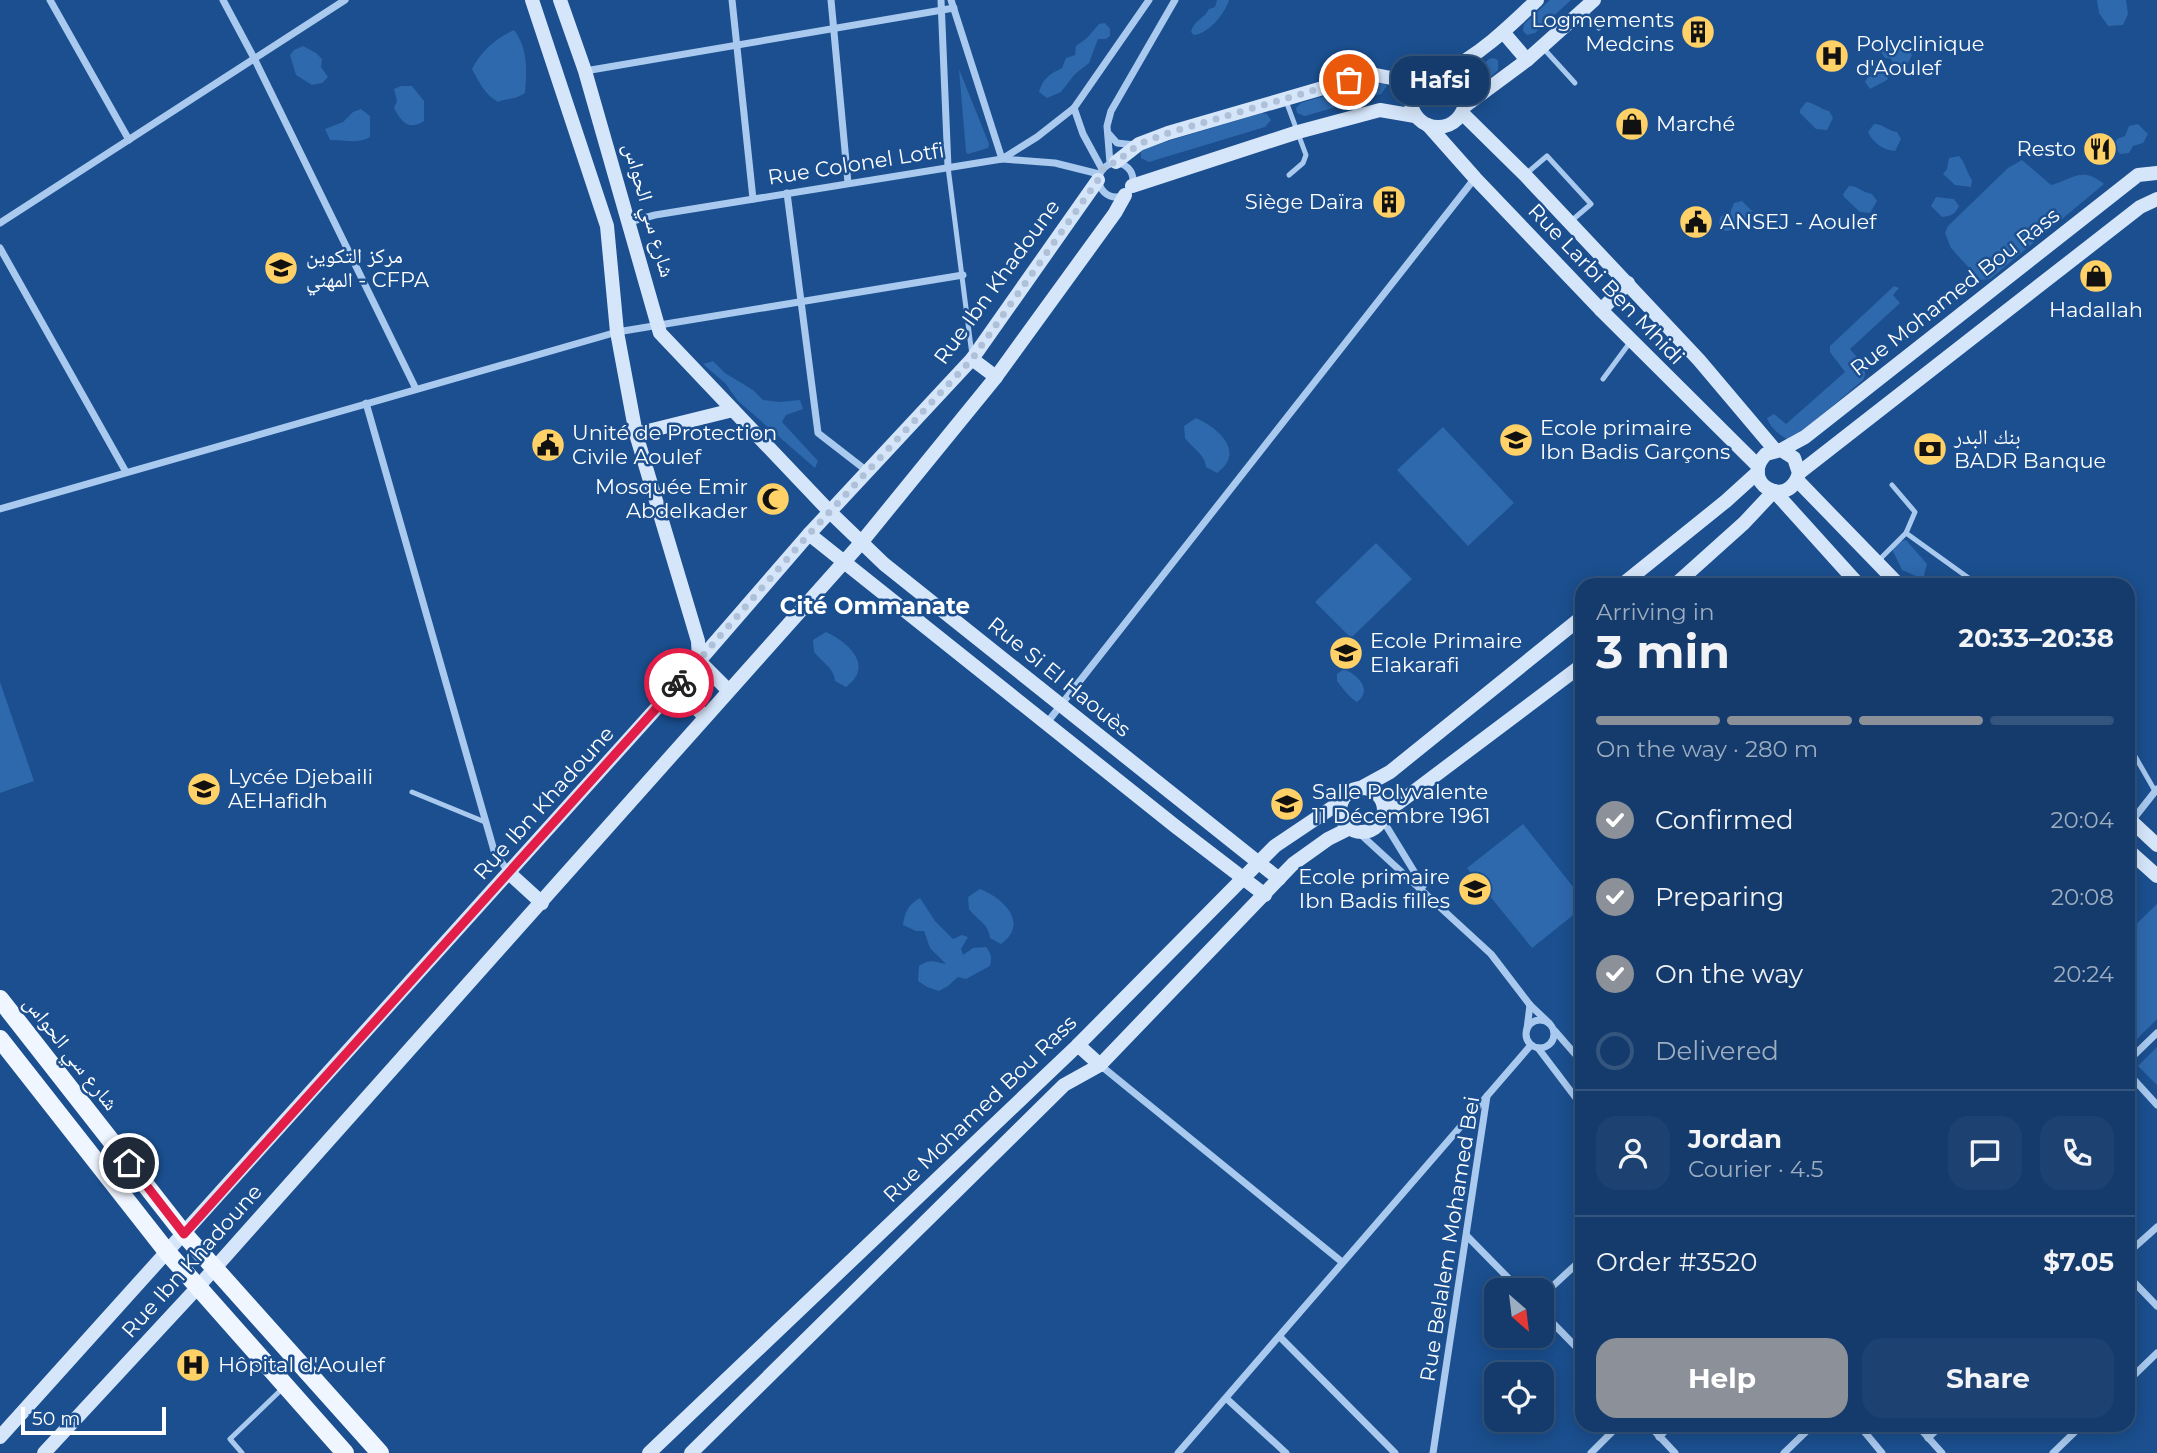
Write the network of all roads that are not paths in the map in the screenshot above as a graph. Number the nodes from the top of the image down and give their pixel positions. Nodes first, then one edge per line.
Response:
1 (50, 0) edge
2 (223, 0) edge
3 (345, 0) edge
4 (532, 0) edge
5 (559, 0) edge
6 (732, 0) edge
7 (831, 0) edge
8 (1149, 0) edge
9 (1175, 0) edge
10 (1537, 0) edge
11 (942, 4) edge
12 (952, 4) edge
13 (1588, 5) edge
14 (834, 27) junction
15 (1599, 27) dead end
16 (1503, 32) junction
17 (737, 44) junction
18 (1542, 46) junction
19 (254, 58) junction
20 (1527, 60) junction
21 (585, 71) junction
22 (1442, 73) junction
23 (1416, 83) junction
24 (1575, 83) dead end
25 (1285, 98) junction
26 (1074, 108) junction
27 (1463, 109) junction
28 (1415, 116) junction
29 (1428, 125) junction
30 (1298, 132) junction
31 (1107, 133) junction
32 (129, 140) junction
33 (1139, 144) junction
34 (1002, 159) junction
35 (1113, 163) junction
36 (948, 167) junction
37 (2157, 173) edge
38 (1100, 174) junction
39 (1289, 174) dead end
40 (1525, 175) junction
41 (2138, 175) junction
42 (1475, 178) junction
43 (848, 183) junction
44 (1128, 190) junction
45 (787, 193) junction
46 (753, 199) junction
47 (2157, 199) edge
48 (629, 222) junction
49 (1570, 222) junction
50 (0, 223) edge
51 (607, 226) junction
52 (0, 248) edge
53 (963, 275) junction
54 (1628, 283) junction
55 (799, 301) junction
56 (1601, 310) junction
57 (658, 324) junction
58 (617, 332) junction
59 (1631, 341) junction
60 (972, 359) junction
61 (996, 377) junction
62 (1603, 379) dead end
63 (416, 389) junction
64 (366, 403) junction
65 (733, 410) junction
66 (636, 434) junction
67 (1777, 450) junction
68 (1758, 469) junction
69 (126, 472) junction
70 (868, 472) junction
71 (1798, 476) junction
72 (1892, 485) dead end
73 (1774, 491) junction
74 (0, 509) edge
75 (831, 513) junction
76 (1906, 533) junction
77 (809, 534) junction
78 (860, 544) junction
79 (1878, 561) junction
80 (844, 563) junction
81 (1630, 578) edge
82 (1682, 578) edge
83 (1853, 578) edge
84 (1893, 578) edge
85 (1969, 578) edge
86 (1575, 623) edge
87 (699, 661) junction
88 (1006, 661) junction
89 (1575, 670) edge
90 (992, 680) junction
91 (676, 687) junction
92 (728, 690) junction
93 (1061, 705) junction
94 (705, 716) junction
95 (1046, 724) junction
96 (2135, 756) edge
97 (1359, 789) junction
98 (2156, 790) edge
99 (412, 792) dead end
100 (1342, 801) junction
101 (2135, 815) edge
102 (1383, 817) junction
103 (485, 822) junction
104 (2135, 827) edge
105 (1354, 830) junction
106 (2157, 845) edge
107 (2135, 856) edge
108 (1259, 863) junction
109 (509, 873) junction
110 (2157, 876) edge
111 (1243, 878) junction
112 (1279, 879) junction
113 (1427, 893) junction
114 (1265, 895) junction
115 (542, 903) junction
116 (0, 999) edge
117 (1530, 1005) junction
118 (1552, 1026) junction
119 (1527, 1031) junction
120 (2157, 1033) edge
121 (0, 1039) edge
122 (1078, 1045) junction
123 (1535, 1046) junction
124 (1575, 1054) edge
125 (2135, 1054) edge
126 (1100, 1065) junction
127 (2135, 1081) edge
128 (1487, 1096) junction
129 (1575, 1097) edge
130 (2157, 1105) edge
131 (2157, 1227) edge
132 (184, 1234) junction
133 (1467, 1236) junction
134 (2135, 1247) edge
135 (167, 1253) junction
136 (1342, 1262) junction
137 (1575, 1265) edge
138 (214, 1269) junction
139 (1508, 1278) edge
140 (2135, 1283) edge
141 (1554, 1285) edge
142 (197, 1287) junction
143 (2157, 1306) edge
144 (1554, 1324) edge
145 (1280, 1337) junction
146 (1575, 1346) edge
147 (2157, 1353) edge
148 (2135, 1374) edge
149 (285, 1386) junction
150 (1227, 1399) junction
151 (1612, 1432) edge
152 (1655, 1432) edge
153 (1664, 1432) edge
154 (1806, 1432) edge
155 (1865, 1432) edge
156 (1923, 1432) edge
157 (1934, 1432) edge
158 (2075, 1432) edge
159 (0, 1437) edge
160 (1659, 1437) junction
161 (1928, 1438) junction
162 (44, 1453) edge
163 (242, 1453) edge
164 (345, 1453) edge
165 (380, 1453) edge
166 (649, 1453) edge
167 (691, 1453) edge
168 (1178, 1453) edge
169 (1286, 1453) edge
170 (1395, 1453) edge
171 (1433, 1453) edge
172 (1591, 1453) edge
173 (1675, 1453) edge
174 (1784, 1453) edge
175 (1882, 1453) edge
176 (1942, 1453) edge
177 (2053, 1453) edge

1 - 32 street
2 - 19 street
3 - 19 street
4 - 51 street
5 - 21 street, شارع سي الحواس
6 - 17 street
7 - 14 street
8 - 26 street, Rue Colonel Lotfi
9 - 31 street
10 - 16 street
11 - 12 street
11 - 14 street
11 - 36 street
12 - 34 street
13 - 15 lane
13 - 18 street
14 - 17 street
14 - 43 street
16 - 20 street
16 - 22 street
17 - 21 street
17 - 46 street
18 - 20 street
18 - 24 lane
19 - 32 street
19 - 63 street
20 - 27 street
21 - 48 street, شارع سي الحواس
22 - 23 street
22 - 27 street
23 - 25 street
23 - 28 street
25 - 30 lane
25 - 33 street
26 - 34 street, Rue Colonel Lotfi
26 - 38 street
27 - 29 street
27 - 40 street, Rue Larbi Ben Mhidi
28 - 29 street
28 - 30 street
29 - 42 street, Rue Larbi Ben Mhidi
30 - 39 lane
30 - 44 street
31 - 33 street
31 - 35 street
32 - 50 street
33 - 35 street
34 - 36 street, Rue Colonel Lotfi
34 - 38 street
35 - 38 street
35 - 44 street
36 - 43 street, Rue Colonel Lotfi
36 - 53 lane
37 - 41 street
38 - 44 street
38 - 60 street, Rue Ibn Khadoune
40 - 49 street, Rue Larbi Ben Mhidi
40 - 49 lane
41 - 47 street
41 - 67 street, Rue Mohamed Bou Rass
42 - 56 street, Rue Larbi Ben Mhidi
42 - 93 street
43 - 45 street, Rue Colonel Lotfi
44 - 61 street, Rue Ibn Khadoune
45 - 46 street, Rue Colonel Lotfi
45 - 55 street
46 - 48 street, Rue Colonel Lotfi
47 - 71 street
48 - 51 street
48 - 57 street, شارع سي الحواس
49 - 54 street, Rue Larbi Ben Mhidi
51 - 58 street
52 - 69 street
53 - 55 street
53 - 60 lane
54 - 56 street
54 - 67 street, Rue Larbi Ben Mhidi
55 - 57 street
55 - 70 street
56 - 59 street, Rue Larbi Ben Mhidi
57 - 58 street
57 - 65 street, شارع سي الحواس
58 - 63 street
58 - 66 street
59 - 62 lane
59 - 68 street, Rue Larbi Ben Mhidi
60 - 61 street
60 - 70 street, Rue Ibn Khadoune
61 - 78 street, Rue Ibn Khadoune
63 - 64 street
64 - 69 street
64 - 103 street
65 - 66 street
65 - 75 street, Rue Si El Haouès
66 - 87 street
67 - 68 street
67 - 71 street
68 - 73 street
68 - 81 street
69 - 74 street
70 - 75 street, Rue Ibn Khadoune
71 - 73 street
71 - 79 street
72 - 76 lane
73 - 82 street
73 - 83 street
75 - 77 street, Rue Ibn Khadoune
75 - 78 street, Rue Si El Haouès
76 - 79 lane
76 - 85 lane
77 - 80 street, Rue Si El Haouès
77 - 87 street, Rue Ibn Khadoune
78 - 80 street, Rue Ibn Khadoune
78 - 88 street, Rue Si El Haouès
79 - 84 street
80 - 90 street, Rue Si El Haouès
80 - 92 street, Rue Ibn Khadoune
86 - 97 street
87 - 91 street, Rue Ibn Khadoune
87 - 92 street
88 - 90 street
88 - 93 street, Rue Si El Haouès
89 - 102 street
90 - 95 street, Rue Si El Haouès
91 - 94 street
91 - 109 street, Rue Ibn Khadoune
92 - 94 street, Rue Ibn Khadoune
93 - 95 street
93 - 108 street, Rue Si El Haouès
94 - 115 street, Rue Ibn Khadoune
95 - 111 street, Rue Si El Haouès
96 - 98 lane
97 - 100 street
97 - 102 street
98 - 101 street
99 - 103 lane
100 - 105 street
100 - 108 street, Rue Mohamed Bou Rass
102 - 105 street
102 - 113 street
103 - 109 street
104 - 106 street
105 - 112 street, Rue Mohamed Bou Rass
105 - 113 street
107 - 110 street
108 - 111 street, Rue Mohamed Bou Rass
108 - 112 street, Rue Si El Haouès
109 - 115 street
109 - 132 street, Rue Ibn Khadoune
111 - 114 street, Rue Si El Haouès
111 - 122 street, Rue Mohamed Bou Rass
112 - 114 street, Rue Mohamed Bou Rass
113 - 117 street
114 - 126 street, Rue Mohamed Bou Rass
115 - 138 street, Rue Ibn Khadoune
116 - 132 main road, شارع سي الحواس
117 - 118 street
117 - 119 street
118 - 119 street
118 - 123 street
118 - 124 street
119 - 123 street
120 - 125 street
121 - 135 main road
122 - 126 street
122 - 166 street, Rue Mohamed Bou Rass
123 - 128 street, Rue Belalem Mohamed Bei
123 - 129 street
126 - 136 street
126 - 167 street, Rue Mohamed Bou Rass
127 - 130 street
128 - 133 street, Rue Belalem Mohamed Bei
128 - 136 street
131 - 134 street
132 - 135 street, Rue Ibn Khadoune
132 - 138 main road, شارع سي الحواس
133 - 139 street
133 - 171 street, Rue Belalem Mohamed Bei
135 - 142 main road
135 - 159 street, Rue Ibn Khadoune
136 - 145 street
137 - 141 street
138 - 142 street, Rue Ibn Khadoune
138 - 165 main road, شارع سي الحواس
140 - 143 street
142 - 149 main road
142 - 162 street, Rue Ibn Khadoune
144 - 146 street
145 - 150 street
145 - 170 street
147 - 148 street
149 - 163 lane
149 - 164 main road
150 - 168 street
150 - 169 street
151 - 172 street
152 - 160 street
153 - 160 street
154 - 174 street
155 - 175 street
156 - 161 street
157 - 161 street
158 - 177 street
160 - 173 street
161 - 176 street

